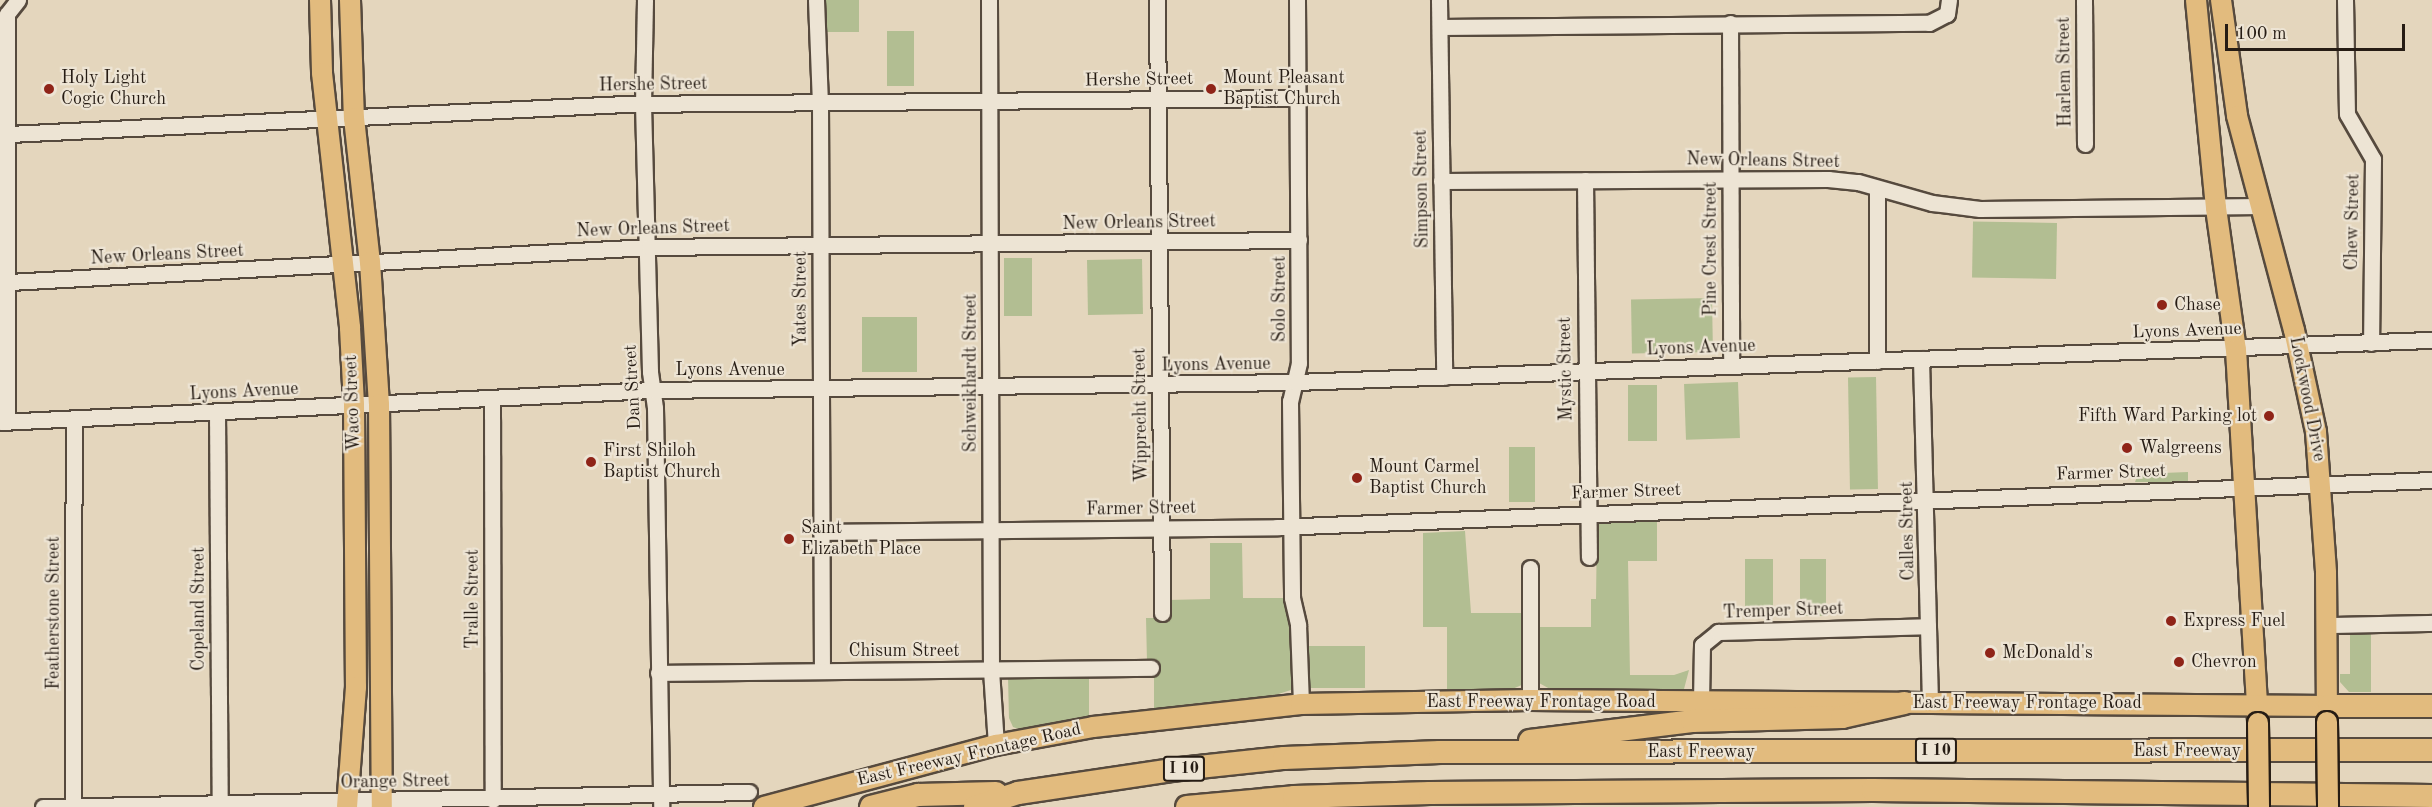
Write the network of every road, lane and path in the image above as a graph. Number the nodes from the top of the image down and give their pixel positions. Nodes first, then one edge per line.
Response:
1 (18, 0) edge
2 (320, 0) edge
3 (350, 0) edge
4 (645, 0) edge
5 (816, 0) edge
6 (989, 0) edge
7 (1157, 0) edge
8 (1297, 0) edge
9 (1439, 0) edge
10 (2084, 0) edge
11 (2196, 0) edge
12 (2222, 0) edge
13 (2344, 0) edge
14 (1949, 4) edge
15 (1731, 23) junction
16 (1440, 27) junction
17 (1299, 98) junction
18 (1159, 99) junction
19 (990, 102) junction
20 (820, 103) junction
21 (643, 104) junction
22 (354, 118) junction
23 (326, 119) junction
24 (9, 135) junction
25 (2085, 144) dead end
26 (1730, 179) junction
27 (1585, 180) junction
28 (1441, 181) junction
29 (1877, 188) junction
30 (2262, 206) junction
31 (2216, 208) junction
32 (1299, 240) junction
33 (1162, 242) junction
34 (989, 244) junction
35 (821, 246) junction
36 (649, 247) junction
37 (370, 262) junction
38 (344, 264) junction
39 (9, 282) junction
40 (2432, 340) edge
41 (2371, 343) junction
42 (2298, 346) junction
43 (2236, 350) junction
44 (1922, 359) junction
45 (1877, 361) junction
46 (1731, 366) junction
47 (1586, 372) junction
48 (1444, 377) junction
49 (1296, 382) junction
50 (1159, 386) junction
51 (990, 387) junction
52 (820, 389) junction
53 (652, 390) junction
54 (492, 399) junction
55 (379, 404) junction
56 (354, 405) junction
57 (217, 412) junction
58 (74, 420) junction
59 (4, 422) edge
60 (2432, 480) edge
61 (2322, 483) junction
62 (2247, 486) junction
63 (1927, 500) junction
64 (1588, 513) junction
65 (1292, 525) junction
66 (1162, 528) junction
67 (990, 530) junction
68 (821, 532) junction
69 (1589, 557) dead end
70 (1530, 568) dead end
71 (355, 601) junction
72 (380, 601) junction
73 (1162, 613) dead end
74 (2432, 623) edge
75 (2328, 625) junction
76 (1928, 626) junction
77 (1151, 669) dead end
78 (991, 670) junction
79 (822, 671) junction
80 (658, 673) junction
81 (1530, 700) junction
82 (1701, 702) junction
83 (1904, 703) junction
84 (1930, 703) junction
85 (1301, 704) junction
86 (2432, 706) edge
87 (2258, 714) junction
88 (2328, 714) junction
89 (996, 745) junction
90 (2432, 750) edge
91 (1440, 752) junction
92 (749, 792) dead end
93 (1018, 793) junction
94 (1430, 793) junction
95 (2432, 796) edge
96 (493, 800) junction
97 (660, 801) edge
98 (382, 804) edge
99 (220, 805) junction
100 (347, 805) edge
101 (73, 806) edge
102 (43, 807) edge
103 (765, 807) edge
104 (871, 807) edge
105 (975, 807) edge
106 (1187, 807) edge
107 (1500, 807) edge
108 (2259, 807) edge
109 (2328, 807) edge

1 - 24 street
2 - 23 main road, Waco Street
3 - 22 main road, Waco Street
4 - 21 street, Dan Street
5 - 20 street, Yates Street
6 - 19 street, Schweikhardt Street
7 - 18 street, Wipprecht Street
8 - 17 street, Solo Street
9 - 16 street, Simpson Street
10 - 25 street, Harlem Street
11 - 31 main road
12 - 30 main road, Lockwood Drive
13 - 41 street, Chew Street
14 - 15 street
15 - 16 street
15 - 26 street, Pine Crest Street
16 - 28 street, Simpson Street
17 - 18 street, Hershe Street
17 - 32 street, Solo Street
18 - 19 street, Hershe Street
18 - 33 street, Wipprecht Street
19 - 20 street, Hershe Street
19 - 34 street, Schweikhardt Street
20 - 21 street, Hershe Street
20 - 35 street, Yates Street
21 - 22 street, Hershe Street
21 - 36 street, Dan Street
22 - 23 street, Hershe Street
22 - 37 main road, Waco Street
23 - 24 street, Hershe Street
23 - 38 main road, Waco Street
24 - 39 street
26 - 27 street, New Orleans Street
26 - 29 street, New Orleans Street
26 - 46 street, Pine Crest Street
27 - 28 street, New Orleans Street
27 - 47 street, Mystic Street
28 - 48 street, Simpson Street
29 - 31 street, New Orleans Street
29 - 45 street
30 - 31 street, New Orleans Street
30 - 42 main road, Lockwood Drive
31 - 43 main road
32 - 33 street, New Orleans Street
32 - 49 street, Solo Street
33 - 34 street, New Orleans Street
33 - 50 street, Wipprecht Street
34 - 35 street, New Orleans Street
34 - 51 street, Schweikhardt Street
35 - 36 street, New Orleans Street
35 - 52 street, Yates Street
36 - 37 street, New Orleans Street
36 - 53 street, Dan Street
37 - 38 street, New Orleans Street
37 - 55 main road, Waco Street
38 - 39 street, New Orleans Street
38 - 56 main road, Waco Street
39 - 59 street
40 - 41 street, Lyons Avenue
41 - 42 street, Lyons Avenue
42 - 43 street, Lyons Avenue
42 - 61 main road, Lockwood Drive
43 - 44 street, Lyons Avenue
43 - 62 main road
44 - 45 street, Lyons Avenue
44 - 63 street, Calles Street
45 - 46 street, Lyons Avenue
46 - 47 street, Lyons Avenue
47 - 48 street, Lyons Avenue
47 - 64 street, Mystic Street
48 - 49 street, Lyons Avenue
49 - 50 street, Lyons Avenue
49 - 65 street, Solo Street
50 - 51 street, Lyons Avenue
50 - 66 street, Wipprecht Street
51 - 52 street, Lyons Avenue
51 - 67 street, Schweikhardt Street
52 - 53 street, Lyons Avenue
52 - 68 street, Yates Street
53 - 54 street, Lyons Avenue
53 - 80 street, Dan Street
54 - 55 street, Lyons Avenue
54 - 96 street, Tralle Street
55 - 56 street, Lyons Avenue
55 - 72 main road, Waco Street
56 - 57 street, Lyons Avenue
56 - 71 main road, Waco Street
57 - 58 street, Lyons Avenue
57 - 99 street, Copeland Street
58 - 59 street, Lyons Avenue
58 - 101 street, Featherstone Street
60 - 61 street, Farmer Street
61 - 62 street, Farmer Street
61 - 75 main road, Lockwood Drive
62 - 63 street, Farmer Street
62 - 87 main road
63 - 64 street, Farmer Street
63 - 76 street, Calles Street
64 - 65 street, Farmer Street
64 - 69 street, Mystic Street
65 - 66 street, Farmer Street
65 - 85 street, Solo Street
66 - 67 street, Farmer Street
66 - 73 street, Wipprecht Street
67 - 68 street, Farmer Street
67 - 78 street, Schweikhardt Street
68 - 79 street, Yates Street
70 - 81 street
71 - 72 main road
71 - 100 main road, Waco Street
72 - 98 main road, Waco Street
74 - 75 street
75 - 88 main road, Lockwood Drive
76 - 82 street, Tremper Street
76 - 84 street, Calles Street
77 - 78 street, Chisum Street
78 - 79 street, Chisum Street
78 - 89 street, Schweikhardt Street
79 - 80 street, Chisum Street
80 - 97 street, Dan Street
81 - 82 main road, East Freeway Frontage Road
81 - 85 main road, East Freeway Frontage Road
82 - 83 main road, East Freeway Frontage Road
83 - 84 main road, East Freeway Frontage Road
83 - 91 highway
84 - 87 main road, East Freeway Frontage Road
85 - 89 main road, East Freeway Frontage Road
86 - 88 highway
87 - 88 main road, East Freeway Frontage Road
87 - 108 main road, bridge
88 - 109 main road, Lockwood Drive, bridge
89 - 103 main road, East Freeway Frontage Road
90 - 91 highway, East Freeway / I 10
91 - 93 highway, East Freeway / I 10
92 - 97 street, Orange Street
93 - 104 highway
93 - 105 highway, East Freeway / I 10
94 - 95 highway, I 10
94 - 106 highway, I 10
94 - 107 highway
96 - 97 street, Orange Street
96 - 98 street, Orange Street
98 - 100 street, Orange Street
99 - 100 street, Orange Street
99 - 101 street, Orange Street
101 - 102 street, Orange Street

